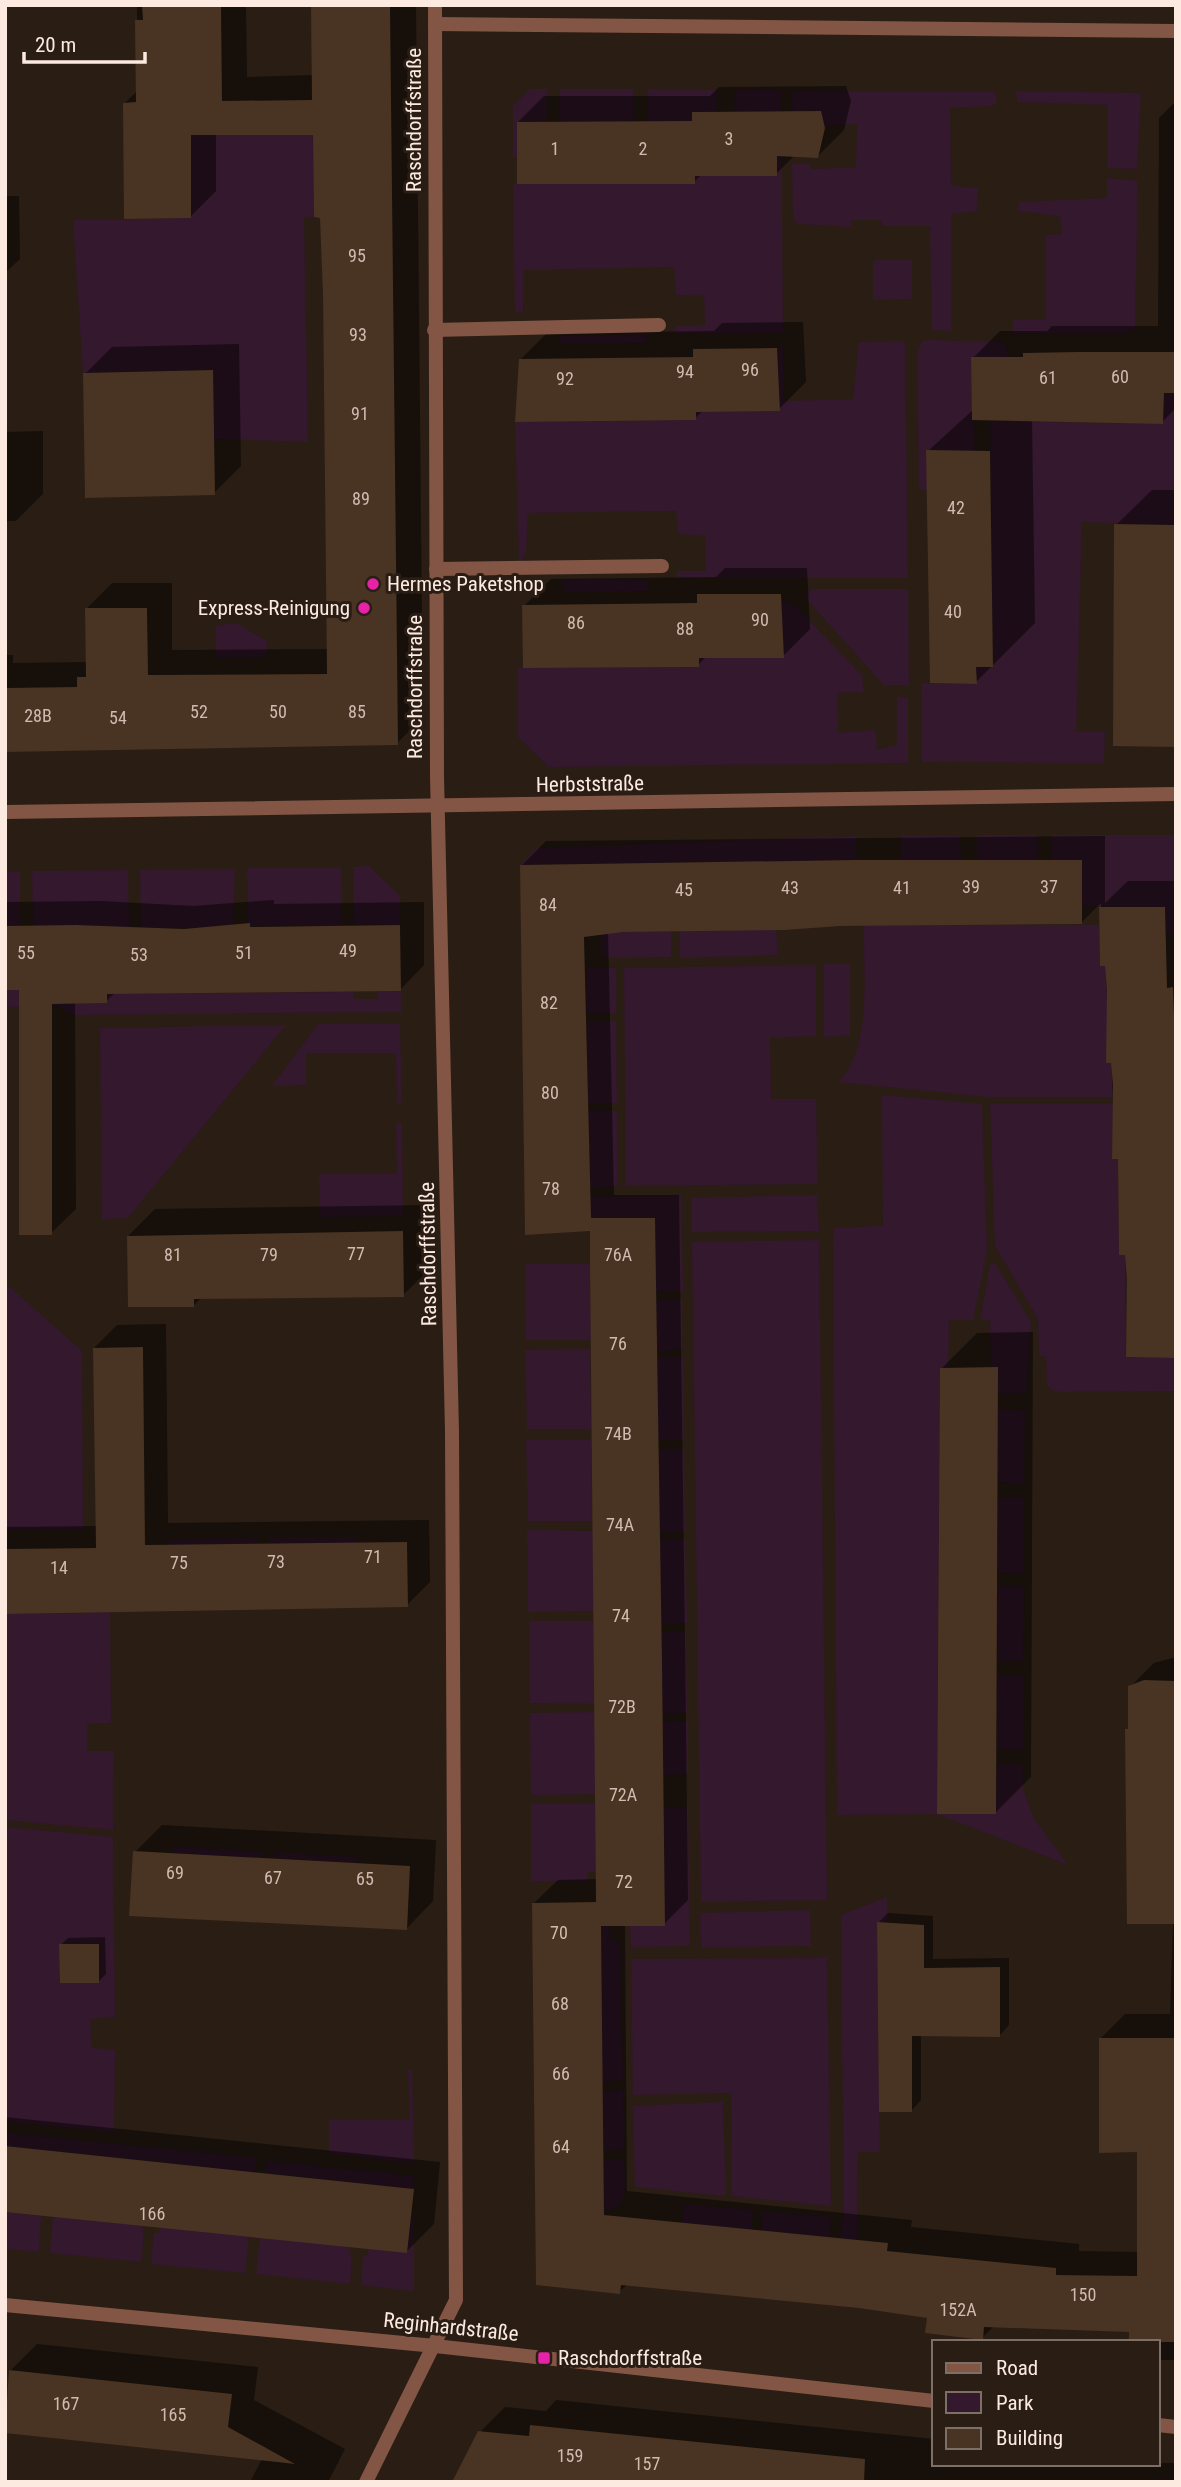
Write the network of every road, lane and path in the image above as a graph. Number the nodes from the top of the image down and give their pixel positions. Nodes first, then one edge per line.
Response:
1 (435, 5) edge
2 (435, 24) junction
3 (1176, 31) edge
4 (659, 325) dead end
5 (435, 330) junction
6 (662, 566) dead end
7 (436, 569) junction
8 (1176, 794) edge
9 (437, 807) junction
10 (5, 812) edge
11 (5, 2305) edge
12 (435, 2346) junction
13 (932, 2400) edge
14 (366, 2482) edge

1 - 2 street, Raschdorffstraße
2 - 3 street
2 - 5 street, Raschdorffstraße
4 - 5 street
5 - 7 street, Raschdorffstraße
6 - 7 street
7 - 9 street, Raschdorffstraße
8 - 9 street, Herbststraße
9 - 10 street, Herbststraße
9 - 12 street, Raschdorffstraße
11 - 12 street, Reginhardstraße
12 - 13 street, Reginhardstraße
12 - 14 street, Raschdorffstraße

